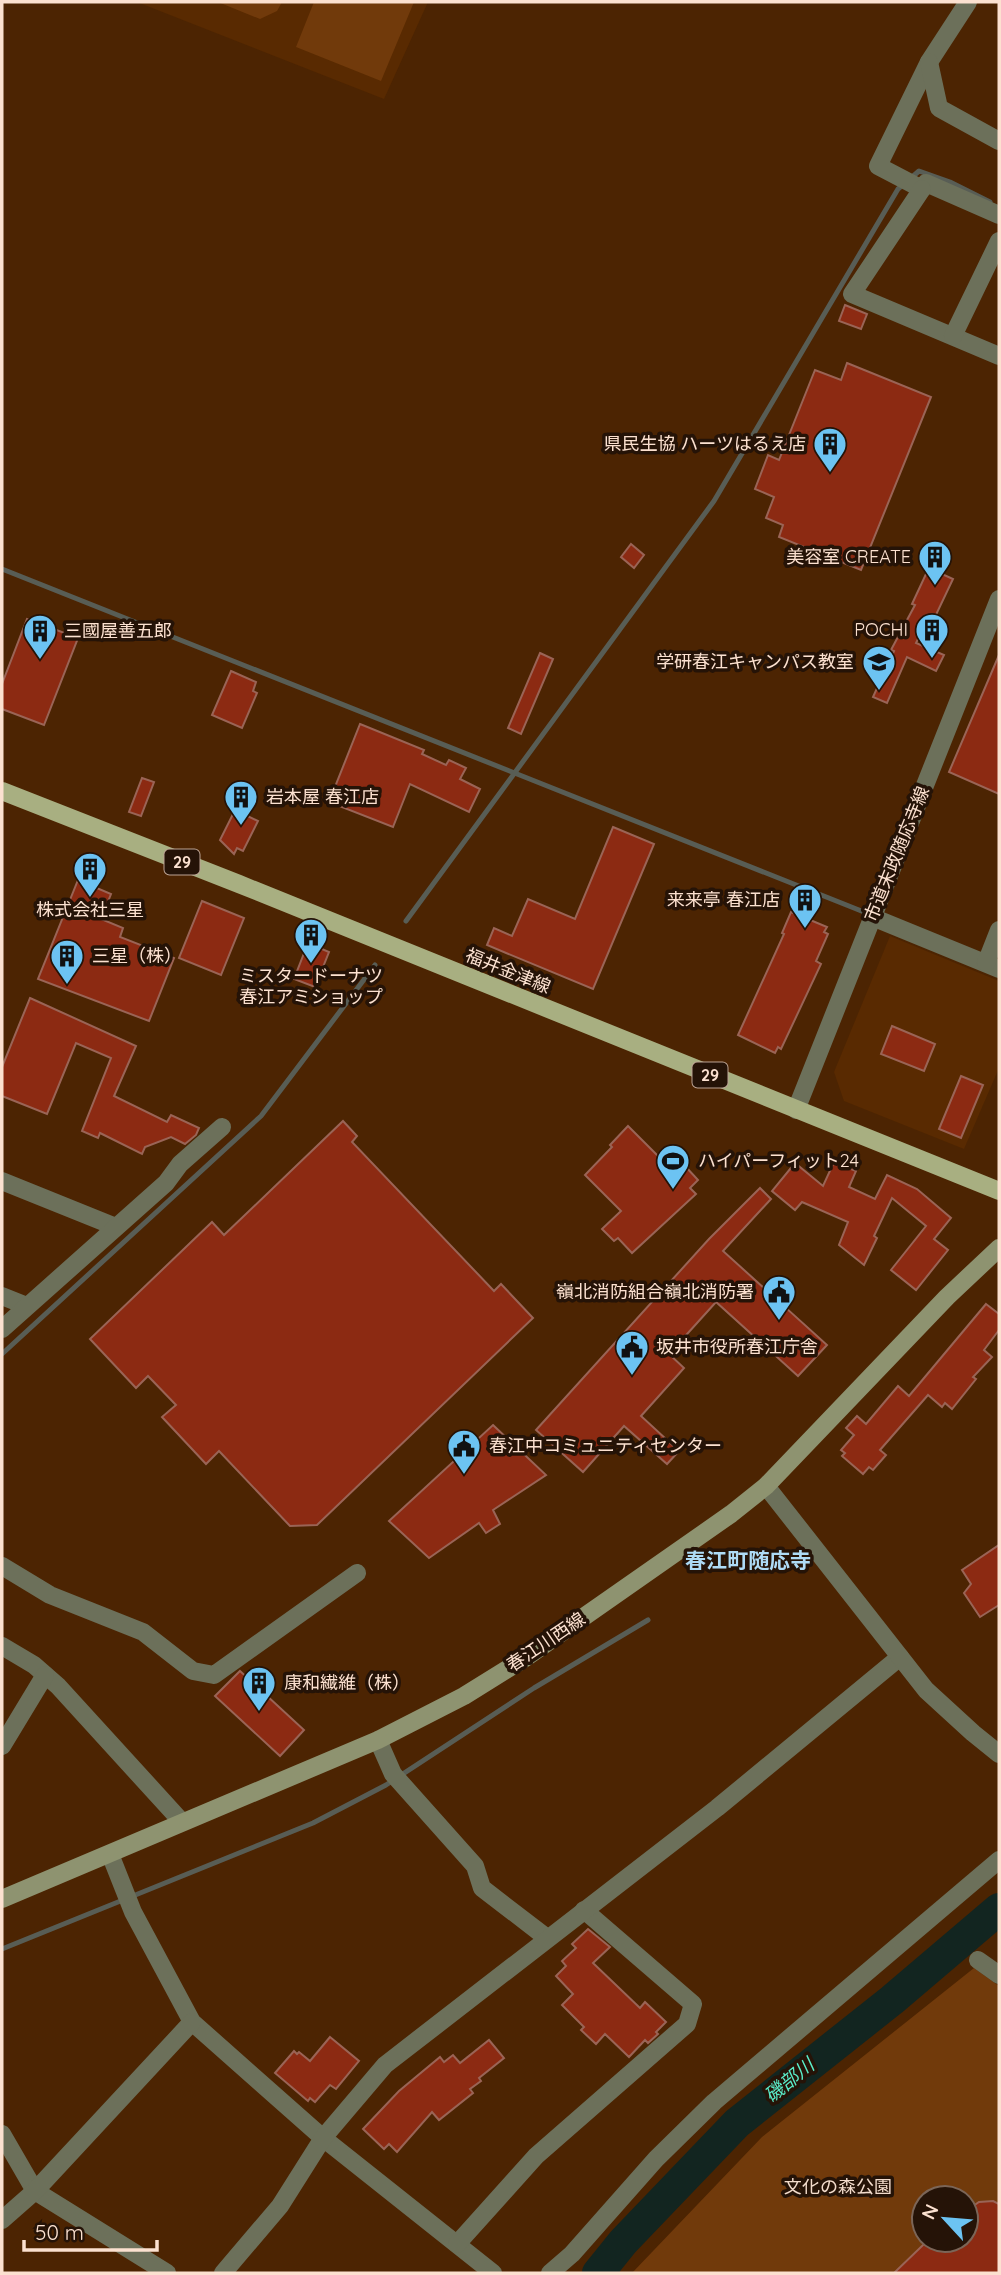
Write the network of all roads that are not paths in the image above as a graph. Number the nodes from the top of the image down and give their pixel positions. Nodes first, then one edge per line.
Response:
1 (968, 2) edge
2 (929, 62) junction
3 (997, 135) edge
4 (922, 189) junction
5 (999, 215) edge
6 (999, 241) edge
7 (953, 336) junction
8 (999, 356) edge
9 (999, 598) edge
10 (2, 792) edge
11 (872, 917) junction
12 (999, 930) edge
13 (993, 966) edge
14 (796, 1110) junction
15 (222, 1127) dead end
16 (2, 1181) edge
17 (999, 1191) edge
18 (116, 1227) junction
19 (999, 1248) edge
20 (2, 1296) edge
21 (27, 1306) junction
22 (2, 1329) edge
23 (766, 1486) junction
24 (2, 1566) edge
25 (356, 1573) dead end
26 (2, 1646) edge
27 (901, 1657) junction
28 (45, 1675) junction
29 (377, 1740) junction
30 (2, 1746) edge
31 (999, 1754) edge
32 (181, 1822) junction
33 (110, 1854) junction
34 (999, 1860) edge
35 (2, 1899) edge
36 (584, 1909) junction
37 (547, 1938) junction
38 (978, 1960) dead end
39 (999, 1975) edge
40 (192, 2022) junction
41 (2, 2134) edge
42 (323, 2138) junction
43 (35, 2191) junction
44 (2, 2220) edge
45 (457, 2244) junction
46 (167, 2273) edge
47 (223, 2273) edge
48 (493, 2273) edge
49 (551, 2273) edge

1 - 2 street
2 - 3 street
2 - 4 street
4 - 5 street
4 - 7 street
6 - 7 street
7 - 8 street
9 - 11 street, 市道末政随応寺線
10 - 14 main road, 福井金津線 / 29
11 - 13 street
11 - 14 street, 市道末政随応寺線
12 - 13 street
14 - 17 main road, 福井金津線 / 29
15 - 18 street
16 - 18 street
18 - 21 street
19 - 23 main road, 春江川西線
20 - 21 street
21 - 22 street
23 - 27 street
23 - 29 main road, 春江川西線
24 - 25 street
26 - 28 street
27 - 31 street
27 - 36 street
28 - 30 street
28 - 32 street
29 - 32 main road, 春江川西線
29 - 37 street
32 - 33 main road, 春江川西線
33 - 35 main road, 春江川西線
33 - 40 street
34 - 49 street
36 - 37 street
36 - 45 street
37 - 42 street
38 - 39 street
40 - 42 street
40 - 43 street
41 - 43 street
42 - 45 street
42 - 47 street
43 - 44 street
43 - 46 street
45 - 48 street

